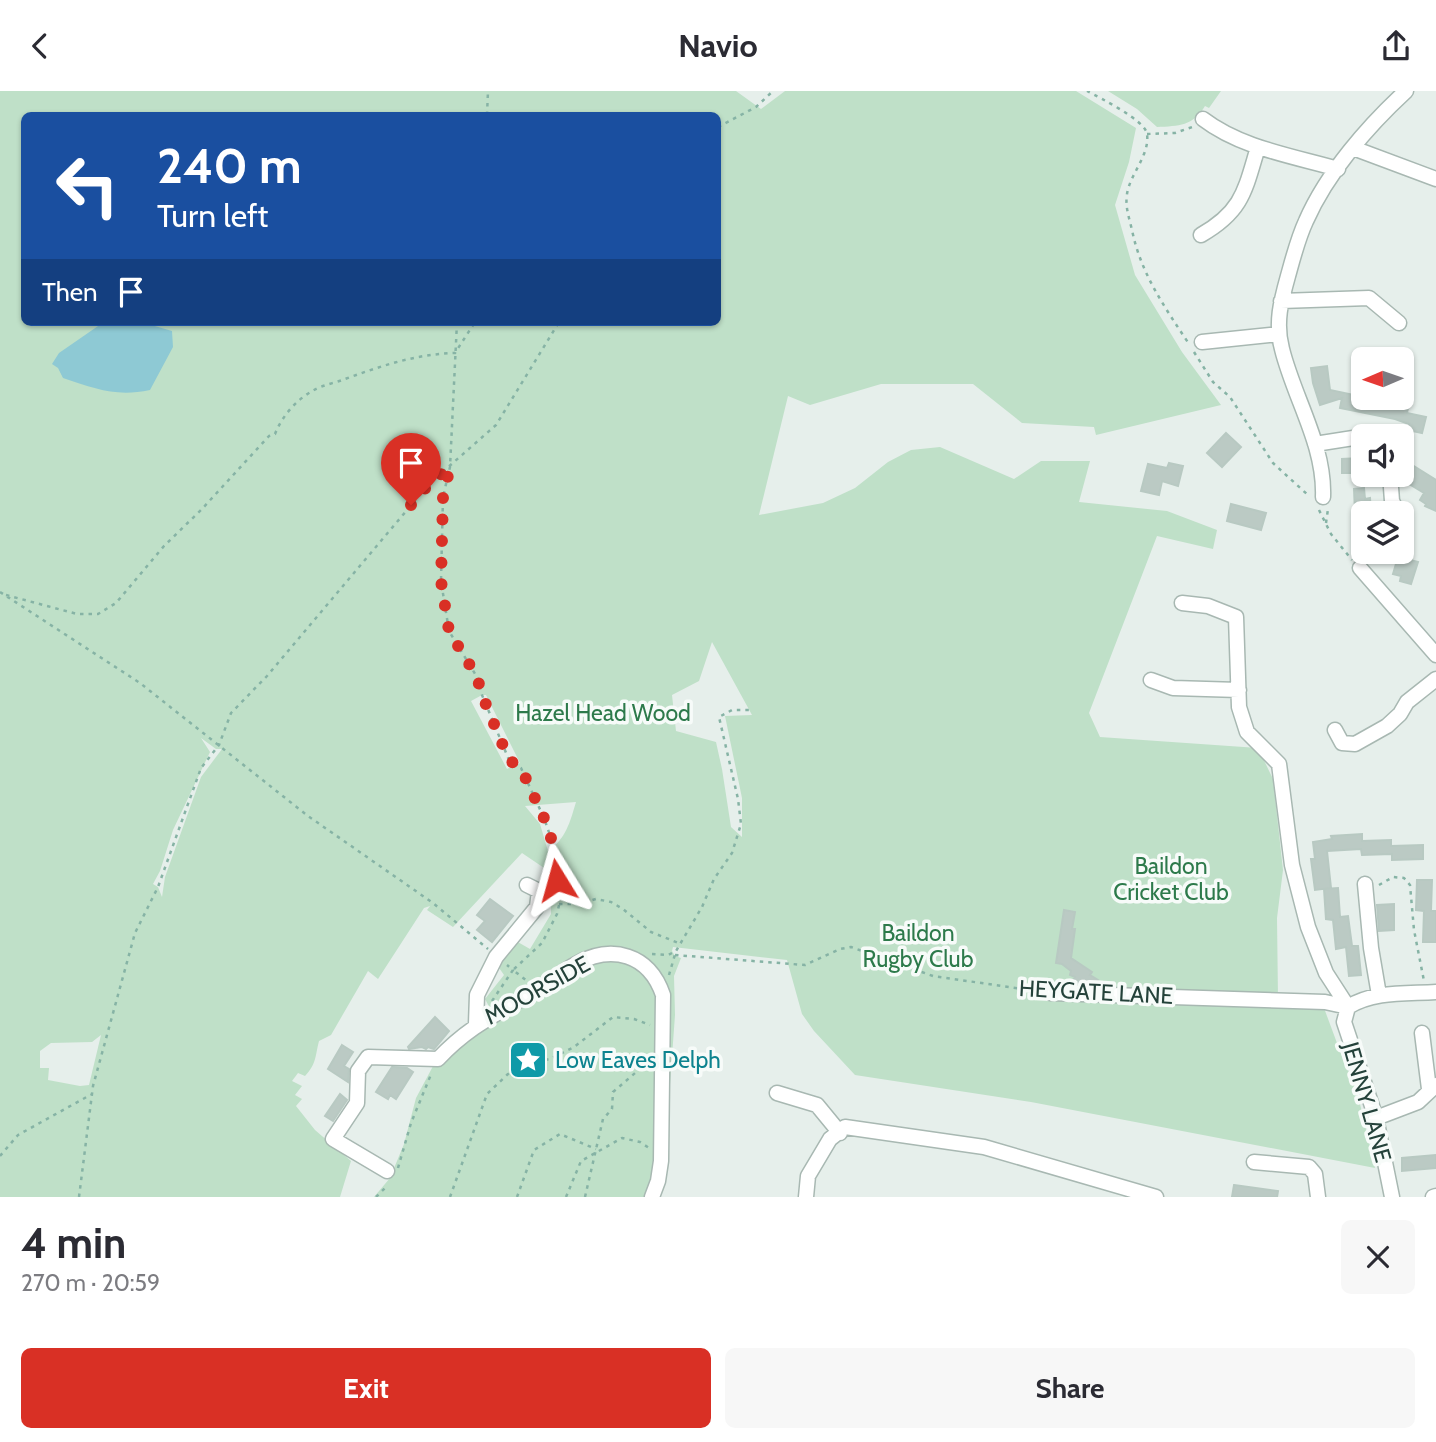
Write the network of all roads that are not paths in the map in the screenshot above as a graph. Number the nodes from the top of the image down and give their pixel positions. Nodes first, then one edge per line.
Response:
1 (1398, 93) edge
2 (1198, 124) road end
3 (1258, 147) junction
4 (1353, 148) junction
5 (1338, 169) junction
6 (1436, 179) edge
7 (1201, 235) dead end
8 (1281, 301) junction
9 (1399, 323) dead end
10 (1279, 334) junction
11 (1202, 342) dead end
12 (1351, 438) edge
13 (1315, 444) junction
14 (1323, 497) dead end
15 (1360, 568) road end
16 (1182, 603) dead end
17 (1436, 656) edge
18 (1436, 679) edge
19 (1151, 681) dead end
20 (1239, 690) junction
21 (1335, 730) dead end
22 (527, 885) dead end
23 (1366, 890) road end
24 (1050, 993) road end
25 (1431, 993) edge
26 (1379, 995) junction
27 (1348, 1007) junction
28 (476, 1024) junction
29 (1422, 1033) dead end
30 (1433, 1087) edge
31 (777, 1093) dead end
32 (1376, 1118) junction
33 (840, 1133) junction
34 (1254, 1162) dead end
35 (393, 1173) road end
36 (652, 1197) edge
37 (806, 1197) edge
38 (1156, 1197) edge
39 (1318, 1197) edge
40 (1392, 1197) edge

1 - 4 street
2 - 3 street
3 - 5 street
3 - 7 street
4 - 5 street
4 - 6 street
5 - 8 street
8 - 9 street
8 - 10 street
10 - 11 street
10 - 13 street
12 - 13 street
13 - 14 street
15 - 17 street
16 - 20 street
18 - 21 street
19 - 20 street
20 - 27 street
22 - 28 street
23 - 26 street
24 - 27 street, HEYGATE LANE
25 - 26 street
26 - 27 street
27 - 32 street, JENNY LANE
28 - 35 street, MOORSIDE
28 - 36 street, MOORSIDE
29 - 30 street
30 - 32 street
31 - 33 street
32 - 40 street, JENNY LANE
33 - 37 street
33 - 38 street
34 - 39 street

